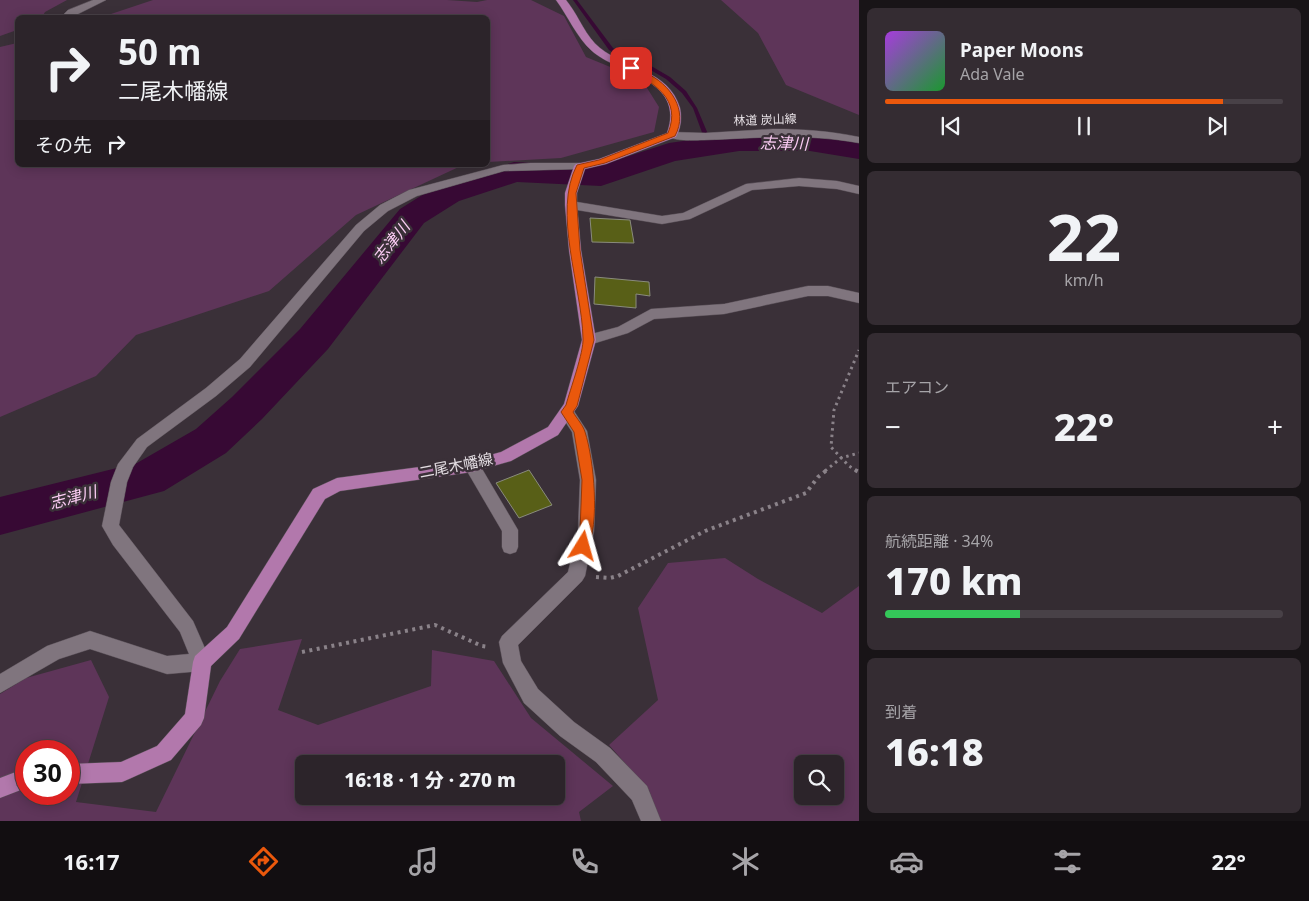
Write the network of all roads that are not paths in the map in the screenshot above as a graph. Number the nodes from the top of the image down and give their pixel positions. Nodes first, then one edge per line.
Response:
1 (101, 0) edge
2 (561, 0) edge
3 (68, 15) edge
4 (672, 135) junction
5 (859, 140) edge
6 (579, 169) junction
7 (859, 190) edge
8 (571, 199) junction
9 (859, 298) edge
10 (589, 340) junction
11 (567, 412) junction
12 (472, 466) junction
13 (510, 548) dead end
14 (202, 662) junction
15 (0, 684) edge
16 (80, 774) edge
17 (15, 782) edge
18 (0, 788) edge
19 (651, 821) edge

1 - 3 street
2 - 4 main road
4 - 5 street, 林道 炭山線
4 - 6 main road
6 - 8 main road, 二尾木幡線
6 - 14 street
7 - 8 street
8 - 10 main road, 二尾木幡線
9 - 10 street
10 - 11 main road, 二尾木幡線
11 - 12 main road, 二尾木幡線
11 - 19 street
12 - 13 street
12 - 14 main road, 二尾木幡線
14 - 15 street
14 - 16 main road
17 - 18 main road

